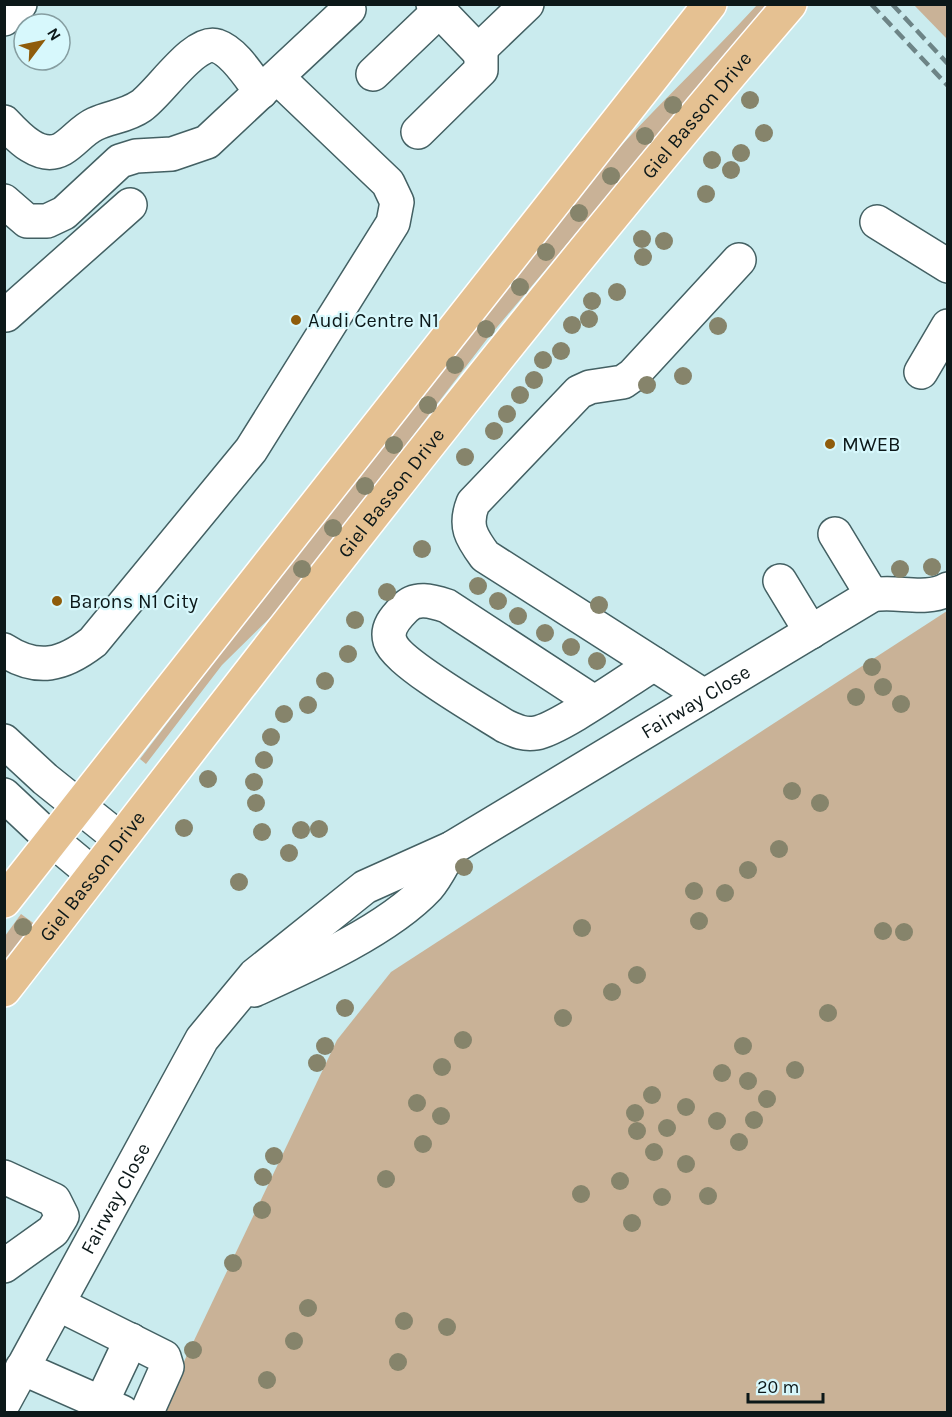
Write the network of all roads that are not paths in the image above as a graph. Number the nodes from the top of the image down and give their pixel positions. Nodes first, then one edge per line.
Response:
1 (20, 4) edge
2 (527, 4) edge
3 (710, 4) edge
4 (790, 4) edge
5 (349, 6) edge
6 (436, 8) edge
7 (4, 19) edge
8 (478, 51) junction
9 (373, 74) dead end
10 (269, 84) junction
11 (4, 122) edge
12 (418, 132) dead end
13 (130, 205) dead end
14 (16, 211) edge
15 (877, 222) dead end
16 (739, 260) dead end
17 (948, 266) edge
18 (5, 315) edge
19 (948, 326) edge
20 (921, 372) dead end
21 (836, 534) dead end
22 (780, 581) dead end
23 (948, 589) edge
24 (872, 595) junction
25 (811, 632) junction
26 (4, 650) edge
27 (654, 664) junction
28 (704, 696) junction
29 (594, 702) junction
30 (4, 741) edge
31 (4, 795) edge
32 (78, 806) junction
33 (120, 839) junction
34 (52, 840) junction
35 (452, 848) junction
36 (93, 874) junction
37 (4, 901) edge
38 (319, 921) junction
39 (341, 946) junction
40 (4, 990) edge
41 (233, 999) junction
42 (4, 1177) edge
43 (4, 1266) edge
44 (58, 1304) junction
45 (131, 1340) junction
46 (22, 1368) junction
47 (4, 1401) edge
48 (107, 1409) edge
49 (147, 1413) edge

1 - 7 street
2 - 8 street
3 - 32 main road
4 - 33 main road, Giel Basson Drive
5 - 10 street
6 - 8 street
6 - 9 street
8 - 12 street
10 - 11 street
10 - 14 street
10 - 26 street
13 - 18 street
15 - 17 street
16 - 27 street
19 - 20 street
21 - 24 street
22 - 25 street
23 - 24 street, Fairway Close
24 - 25 street, Fairway Close
25 - 28 street, Fairway Close
27 - 28 street
27 - 29 street
28 - 35 street, Fairway Close
29 - 29 street
30 - 32 street
31 - 34 street
32 - 33 street
32 - 34 main road
33 - 36 main road, Giel Basson Drive
34 - 36 street
34 - 37 main road
35 - 38 street, Fairway Close
35 - 39 street, Fairway Close
36 - 40 main road, Giel Basson Drive
38 - 39 street
38 - 41 street, Fairway Close
39 - 41 street, Fairway Close
41 - 44 street, Fairway Close
42 - 43 street
44 - 45 street
44 - 46 street, Fairway Close
45 - 48 street
45 - 49 street
46 - 47 street, Fairway Close
46 - 48 street

